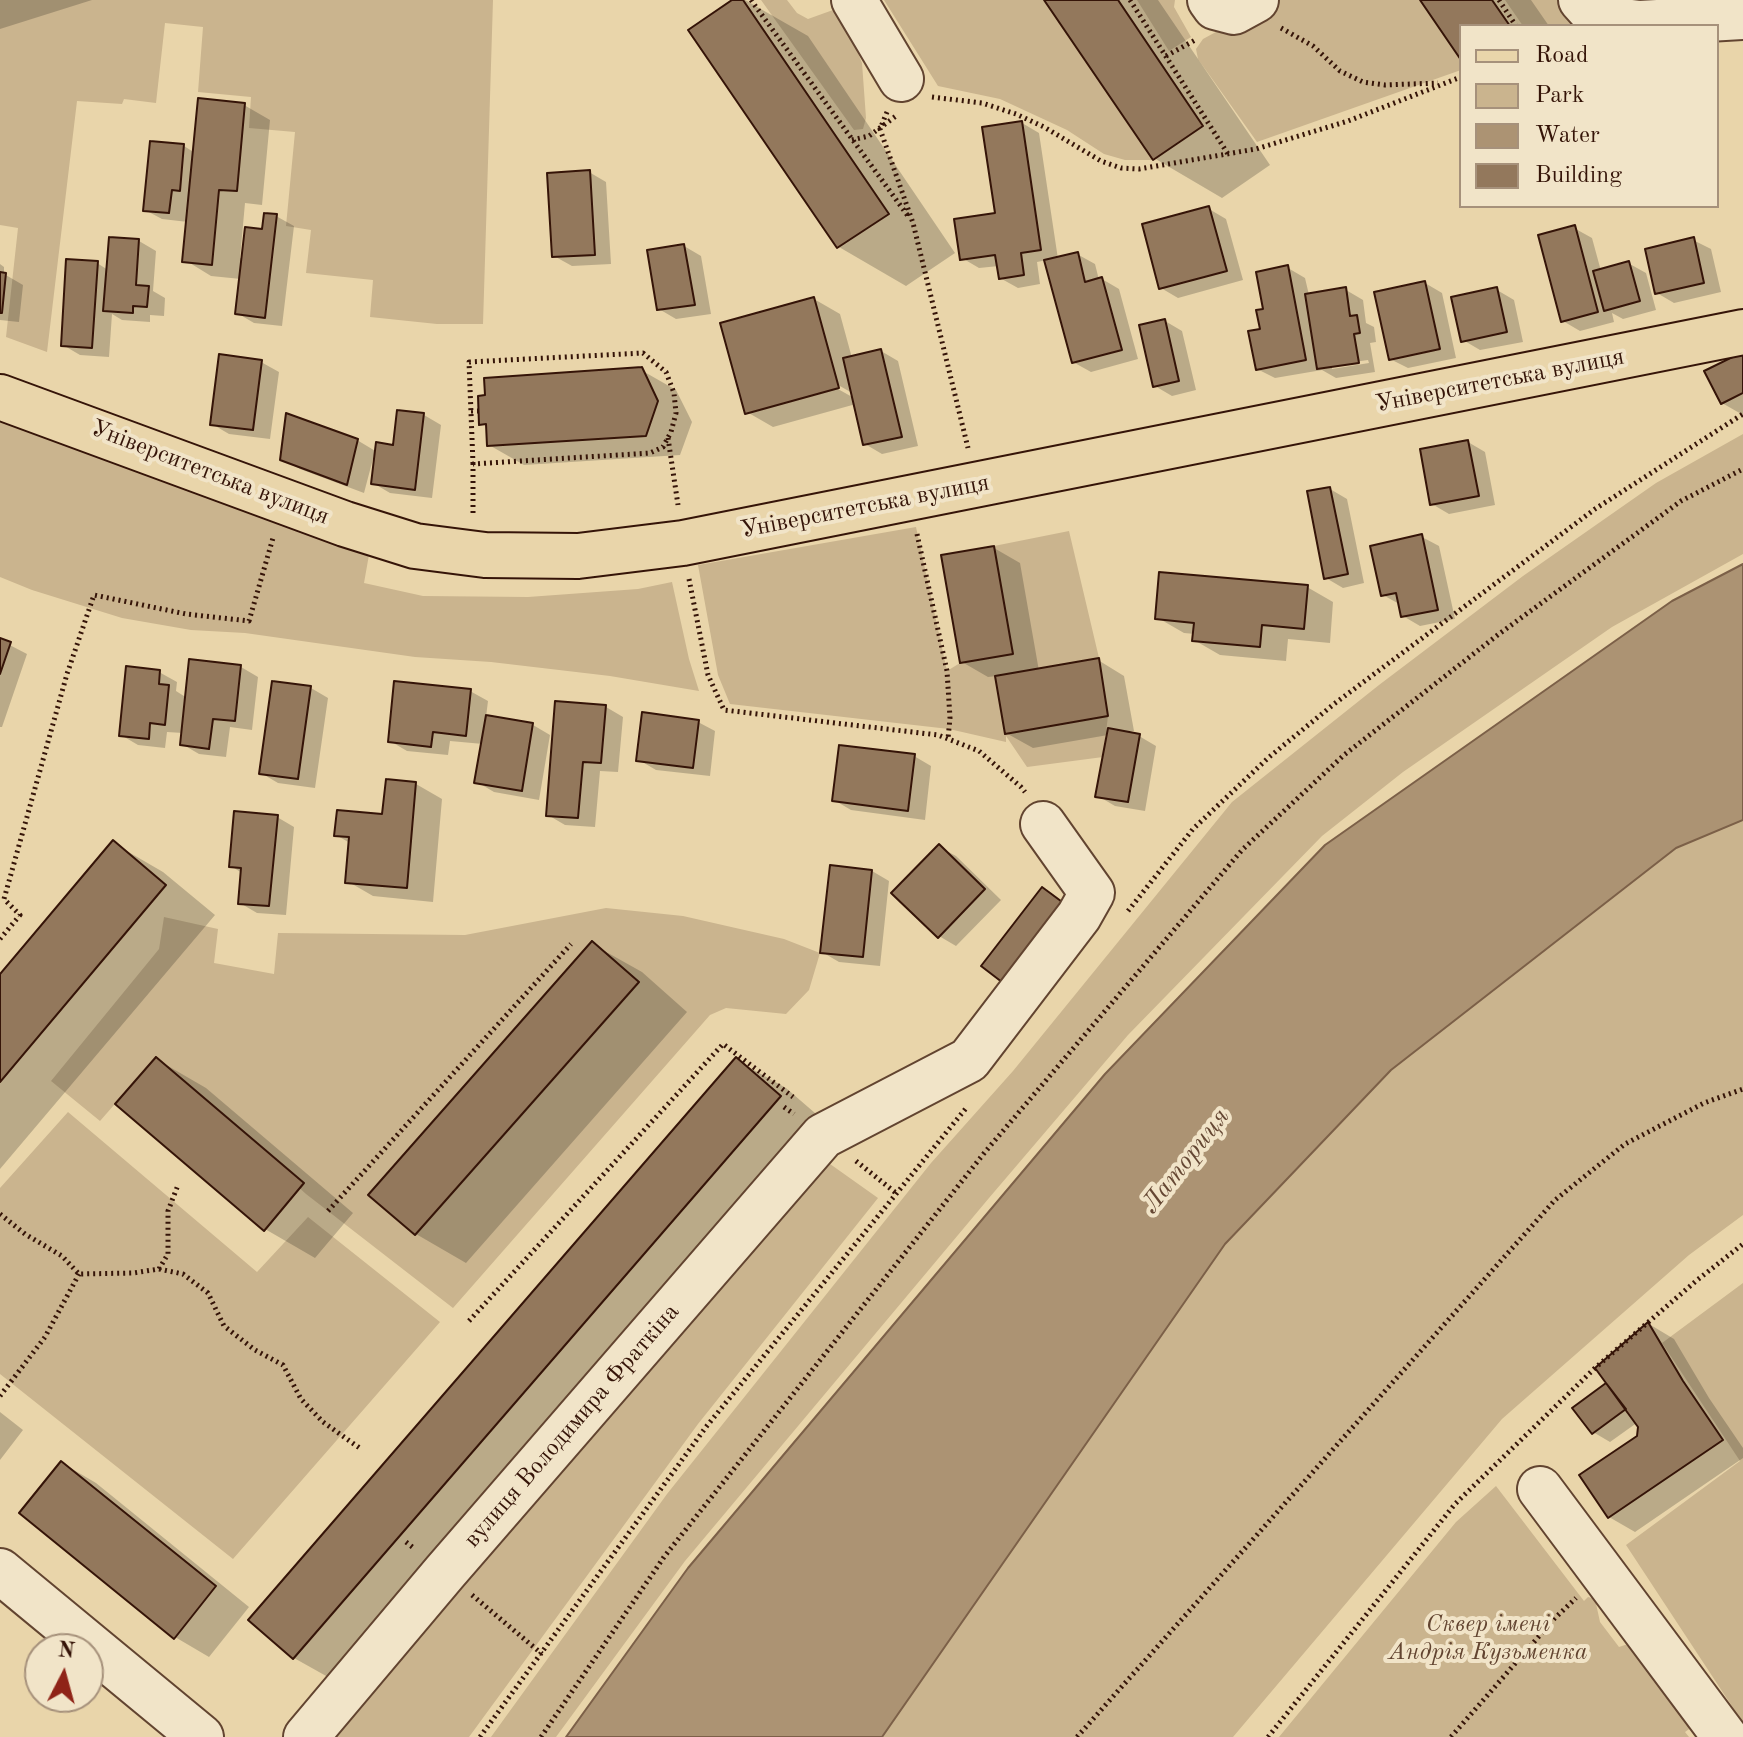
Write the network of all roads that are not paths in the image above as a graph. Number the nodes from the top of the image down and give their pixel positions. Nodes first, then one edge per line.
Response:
1 (854, 0) edge
2 (1210, 0) edge
3 (1581, 0) edge
4 (1266, 13) edge
5 (1743, 17) edge
6 (908, 97) road end
7 (1743, 332) edge
8 (0, 397) edge
9 (1043, 824) road end
10 (1540, 1489) dead end
11 (0, 1571) edge
12 (201, 1737) edge
13 (306, 1737) edge
14 (1725, 1737) edge

1 - 6 street
2 - 4 street
3 - 5 street
7 - 8 main road, Університетська вулиця
9 - 13 street, вулиця Володимира Фраткіна
10 - 14 street
11 - 12 street

